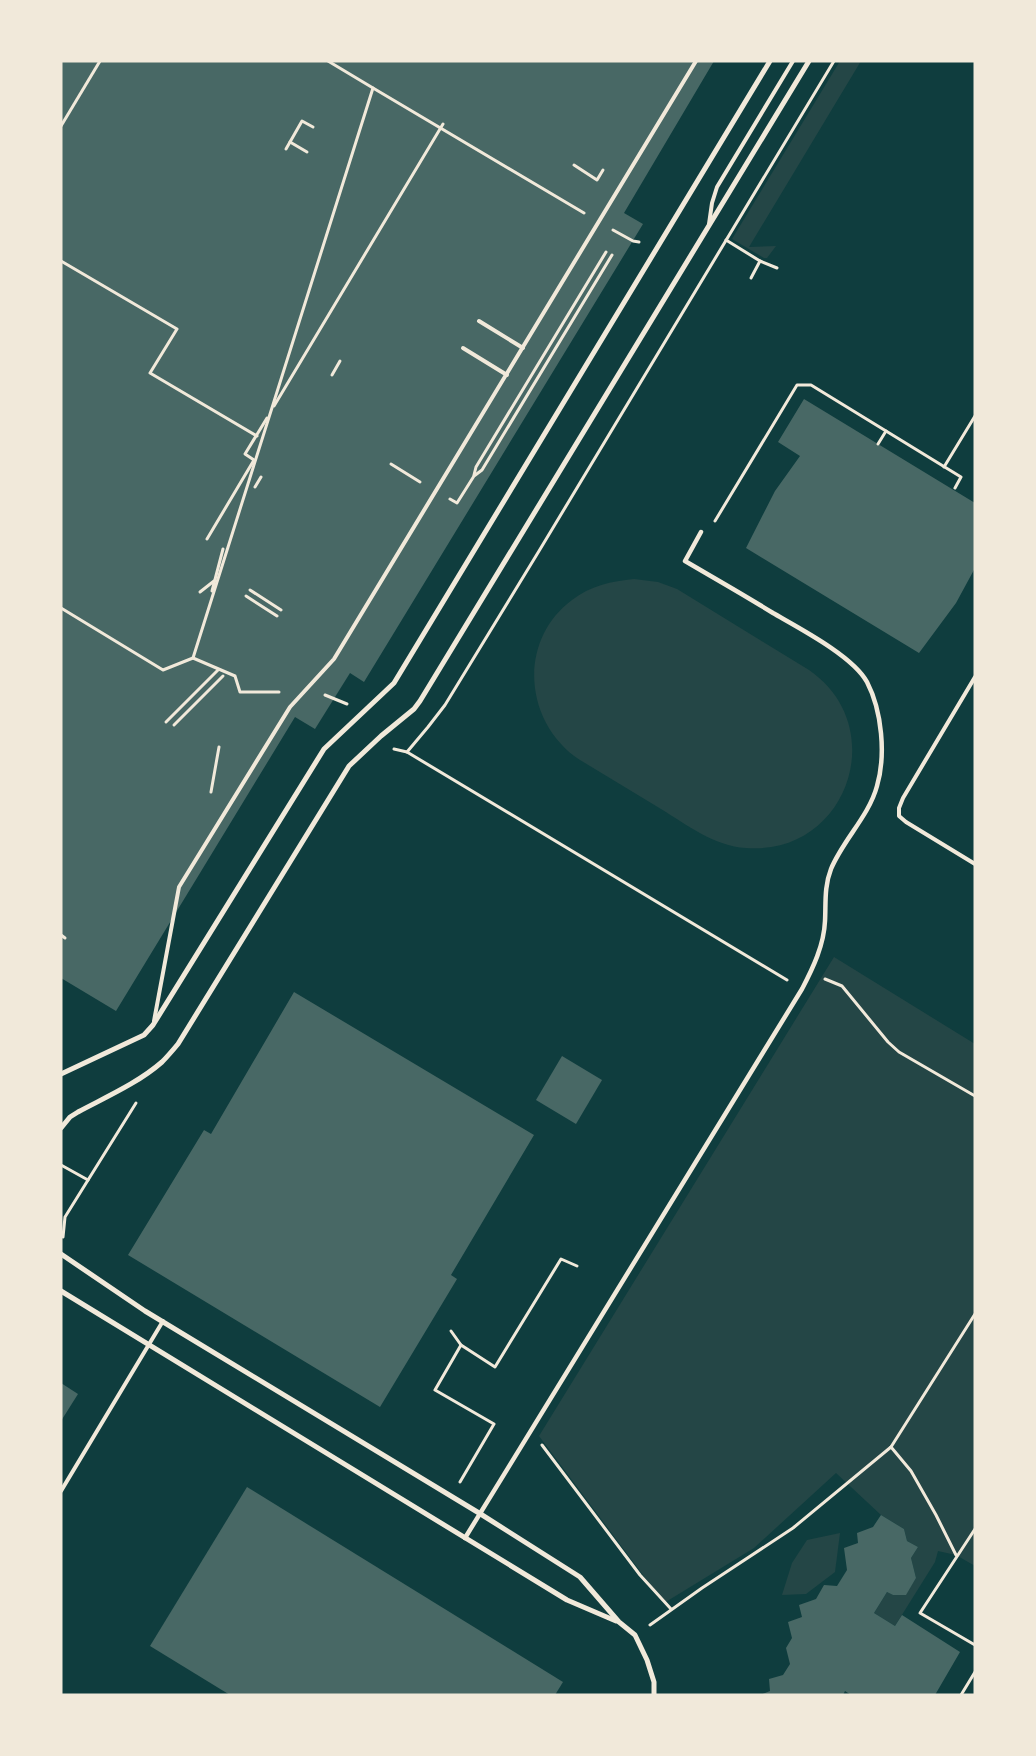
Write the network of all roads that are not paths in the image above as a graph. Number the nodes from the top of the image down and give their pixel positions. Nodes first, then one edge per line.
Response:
1 (696, 61) edge
2 (770, 61) edge
3 (794, 61) edge
4 (809, 61) edge
5 (709, 226) junction
6 (479, 321) dead end
7 (463, 348) dead end
8 (524, 348) junction
9 (507, 375) junction
10 (701, 532) road end
11 (975, 677) edge
12 (975, 864) edge
13 (153, 1026) junction
14 (61, 1074) edge
15 (61, 1128) edge
16 (61, 1254) edge
17 (61, 1291) edge
18 (162, 1321) junction
19 (149, 1345) junction
20 (61, 1491) edge
21 (479, 1513) junction
22 (465, 1538) junction
23 (619, 1622) junction
24 (654, 1695) edge

1 - 8 lane
2 - 13 street
3 - 5 lane
4 - 5 street
5 - 15 street
6 - 8 lane
7 - 9 lane
8 - 9 lane
9 - 13 lane
10 - 21 street
11 - 12 lane
13 - 14 street
16 - 18 street
17 - 19 street
18 - 19 lane
18 - 21 street
19 - 20 lane
19 - 22 street
21 - 22 street
21 - 23 street
22 - 23 street
23 - 24 street

